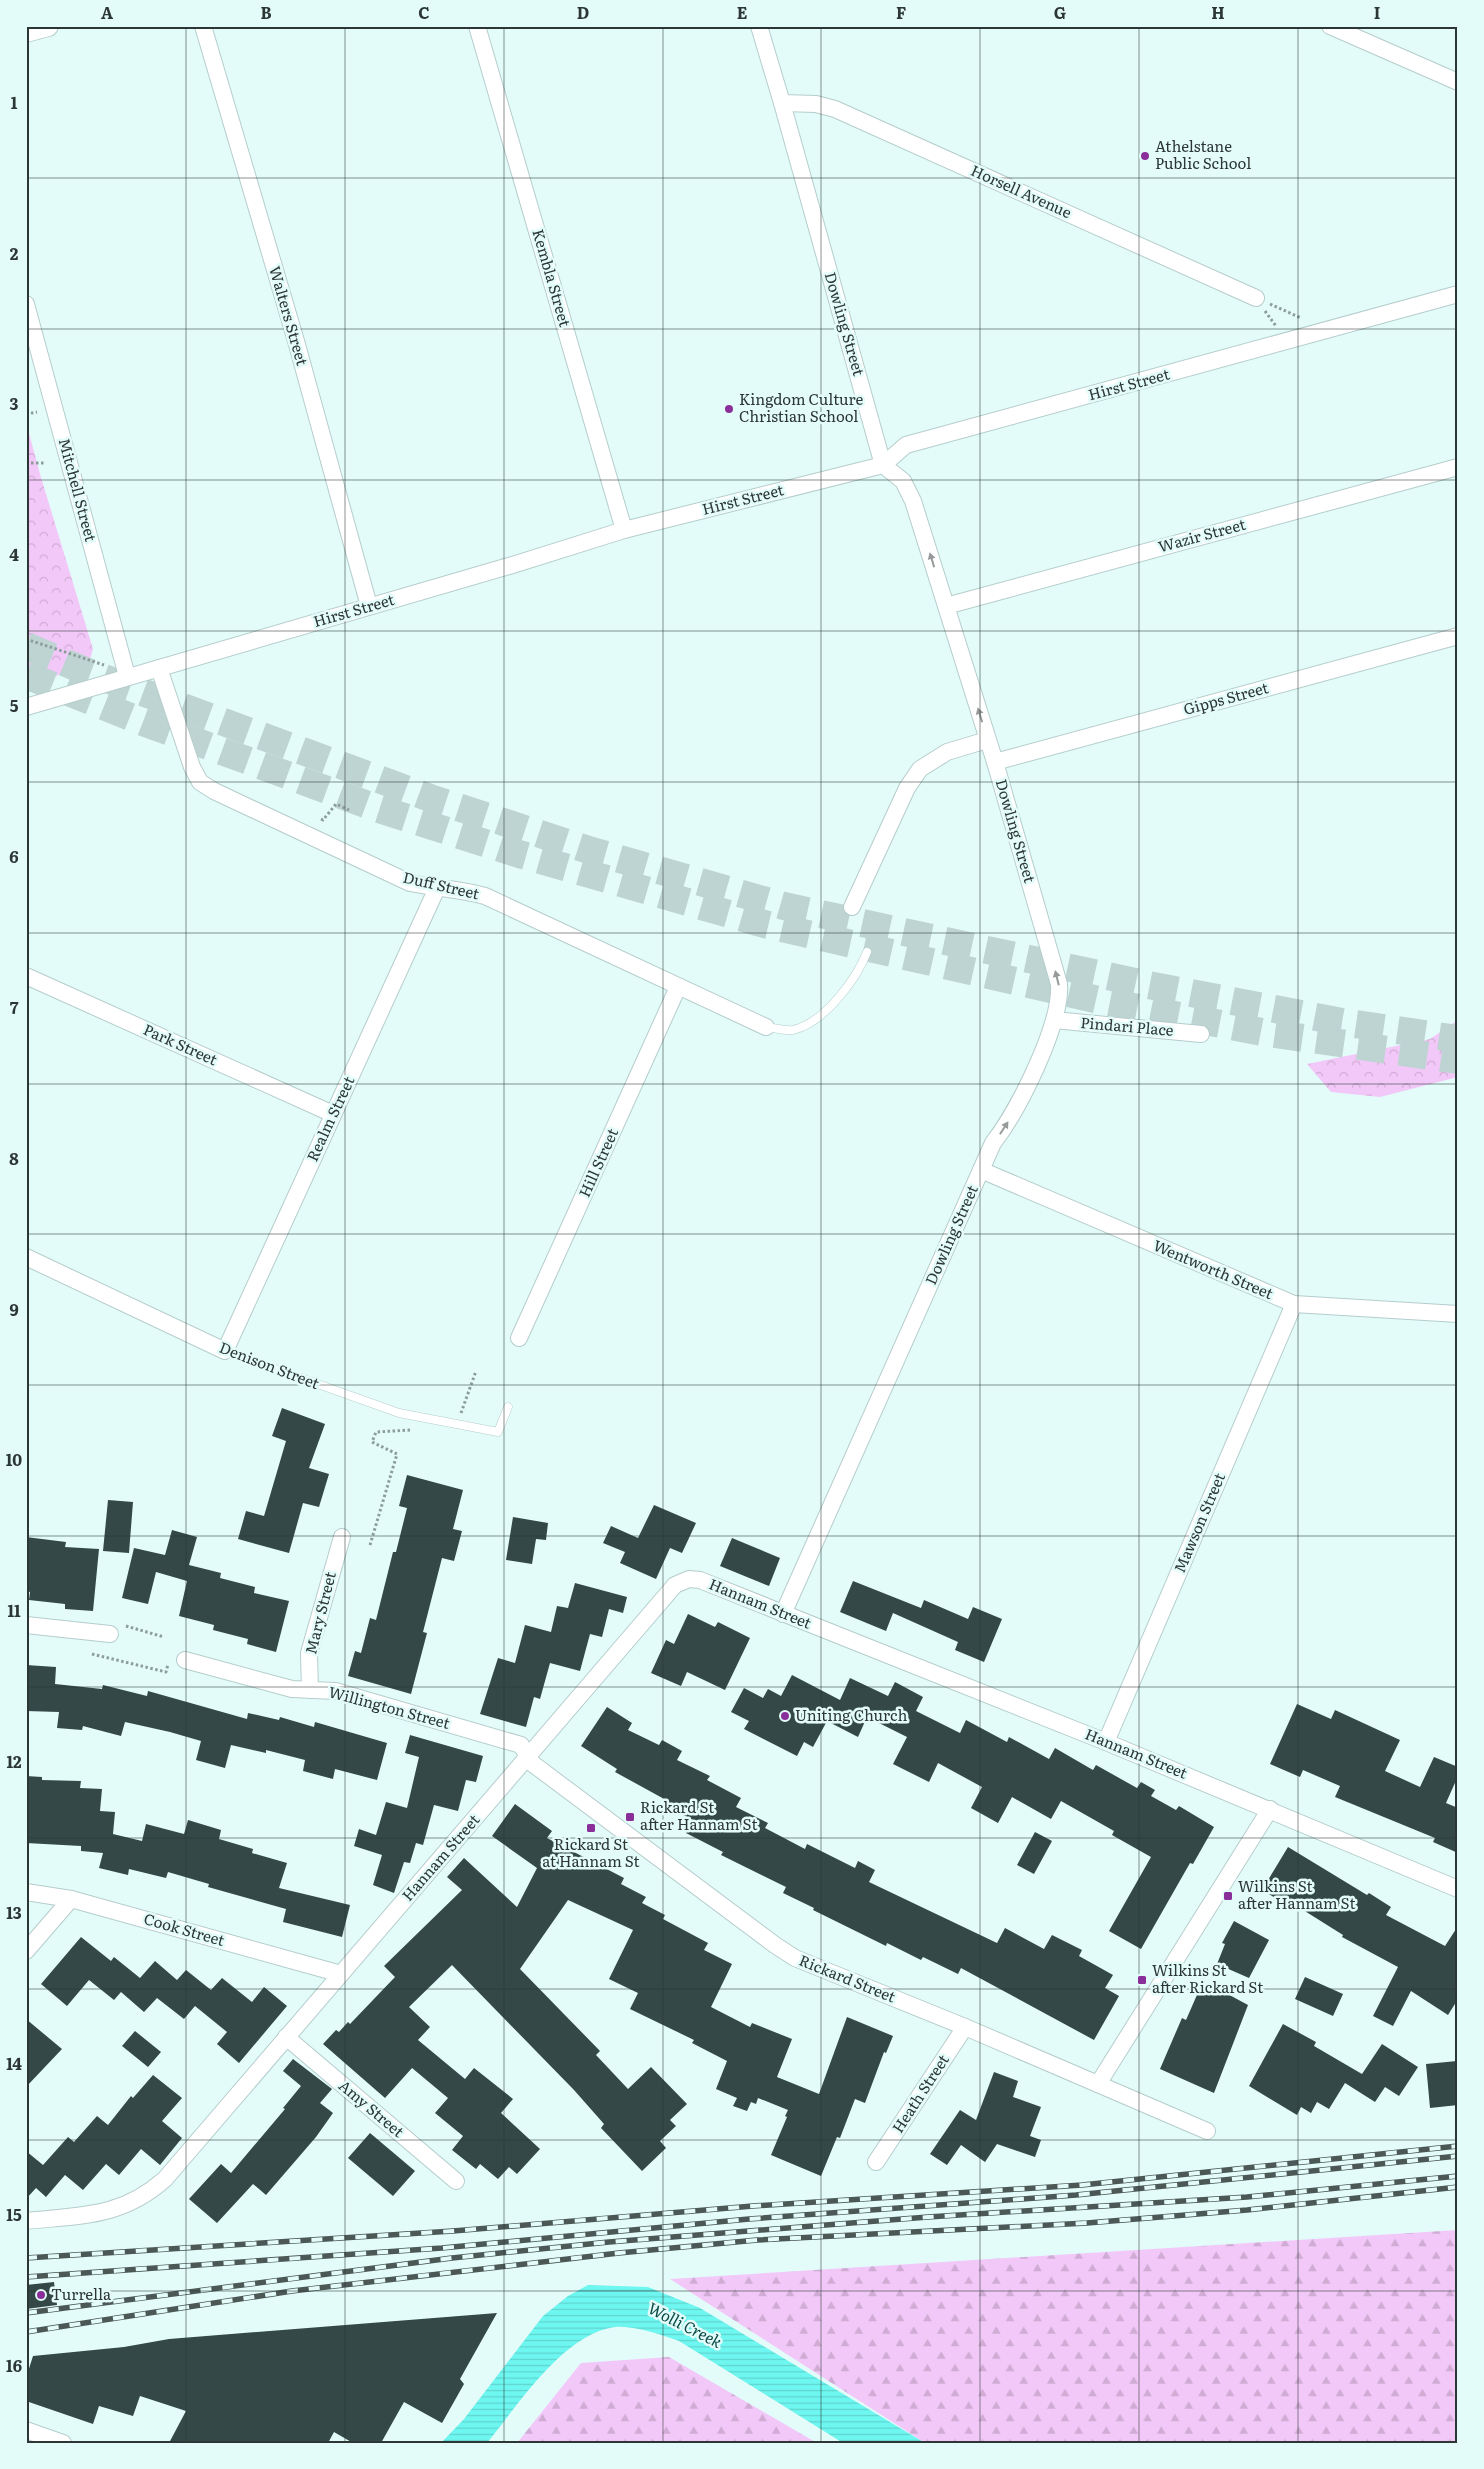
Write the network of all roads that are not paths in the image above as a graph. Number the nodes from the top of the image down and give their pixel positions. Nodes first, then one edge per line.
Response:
1 (48, 26) edge
2 (203, 26) edge
3 (477, 26) edge
4 (758, 26) edge
5 (1330, 26) edge
6 (26, 32) edge
7 (1458, 82) edge
8 (782, 103) junction
9 (1458, 294) edge
10 (1256, 298) road end
11 (26, 304) edge
12 (883, 465) junction
13 (1458, 466) edge
14 (624, 530) junction
15 (370, 606) junction
16 (946, 606) junction
17 (1458, 636) edge
18 (159, 668) junction
19 (127, 676) junction
20 (26, 707) edge
21 (987, 740) junction
22 (995, 762) junction
23 (437, 888) junction
24 (852, 907) dead end
25 (867, 952) dead end
26 (26, 976) edge
27 (678, 987) junction
28 (1054, 1020) junction
29 (766, 1028) joint
30 (1201, 1034) dead end
31 (333, 1114) junction
32 (980, 1170) junction
33 (26, 1257) edge
34 (1294, 1304) junction
35 (1458, 1314) edge
36 (520, 1338) dead end
37 (225, 1351) junction
38 (508, 1407) dead end
39 (342, 1537) dead end
40 (782, 1614) junction
41 (26, 1625) edge
42 (116, 1630) road end
43 (184, 1660) dead end
44 (310, 1690) junction
45 (1106, 1742) junction
46 (528, 1757) junction
47 (1270, 1809) junction
48 (1458, 1890) edge
49 (26, 1892) edge
50 (71, 1899) junction
51 (26, 1951) edge
52 (341, 1974) junction
53 (965, 2027) junction
54 (286, 2037) junction
55 (1098, 2084) junction
56 (1207, 2131) dead end
57 (876, 2162) dead end
58 (456, 2181) dead end
59 (26, 2221) edge
60 (26, 2430) edge
61 (63, 2443) edge

1 - 6 street
2 - 15 street, Walters Street
3 - 14 street, Kembla Street
4 - 8 street, Dowling Street
5 - 7 street
8 - 10 street, Horsell Avenue
8 - 12 street, Dowling Street
9 - 12 street, Hirst Street
11 - 19 street, Mitchell Street
12 - 14 street, Hirst Street
16 -> 12 street, Dowling Street
13 - 16 street, Wazir Street
14 - 15 street, Hirst Street
15 - 18 street, Hirst Street
21 -> 16 street, Dowling Street
17 - 22 street, Gipps Street
18 - 19 street, Hirst Street
18 - 23 street, Duff Street
19 - 20 street, Hirst Street
21 - 22 street, Dowling Street
21 - 24 street
28 -> 22 street, Dowling Street
23 - 27 street, Duff Street
23 - 31 street, Realm Street
25 - 29 lane
26 - 31 street, Park Street
27 - 29 street, Duff Street
27 - 36 street, Hill Street
28 - 30 street, Pindari Place
32 -> 28 street, Dowling Street
31 - 37 street, Realm Street
32 - 34 street, Wentworth Street
32 - 40 street, Dowling Street
33 - 37 street, Denison Street
34 - 35 street, Wentworth Street
34 - 45 street, Mawson Street
37 - 38 lane, Denison Street
39 - 44 street, Mary Street
40 - 45 street, Hannam Street
40 - 46 street, Hannam Street
41 - 42 street
43 - 44 street, Willington Street
44 - 46 street, Willington Street
45 - 47 street, Hannam Street
46 - 52 street, Hannam Street
46 - 53 street, Rickard Street
47 - 48 street, Hannam Street
47 - 55 street
49 - 50 street, Cook Street
50 - 51 street
50 - 52 street, Cook Street
52 - 54 street, Hannam Street
53 - 55 street, Rickard Street
53 - 57 street, Heath Street
54 - 58 street, Amy Street
54 - 59 street, Hannam Street
55 - 56 street, Rickard Street
60 - 61 street

